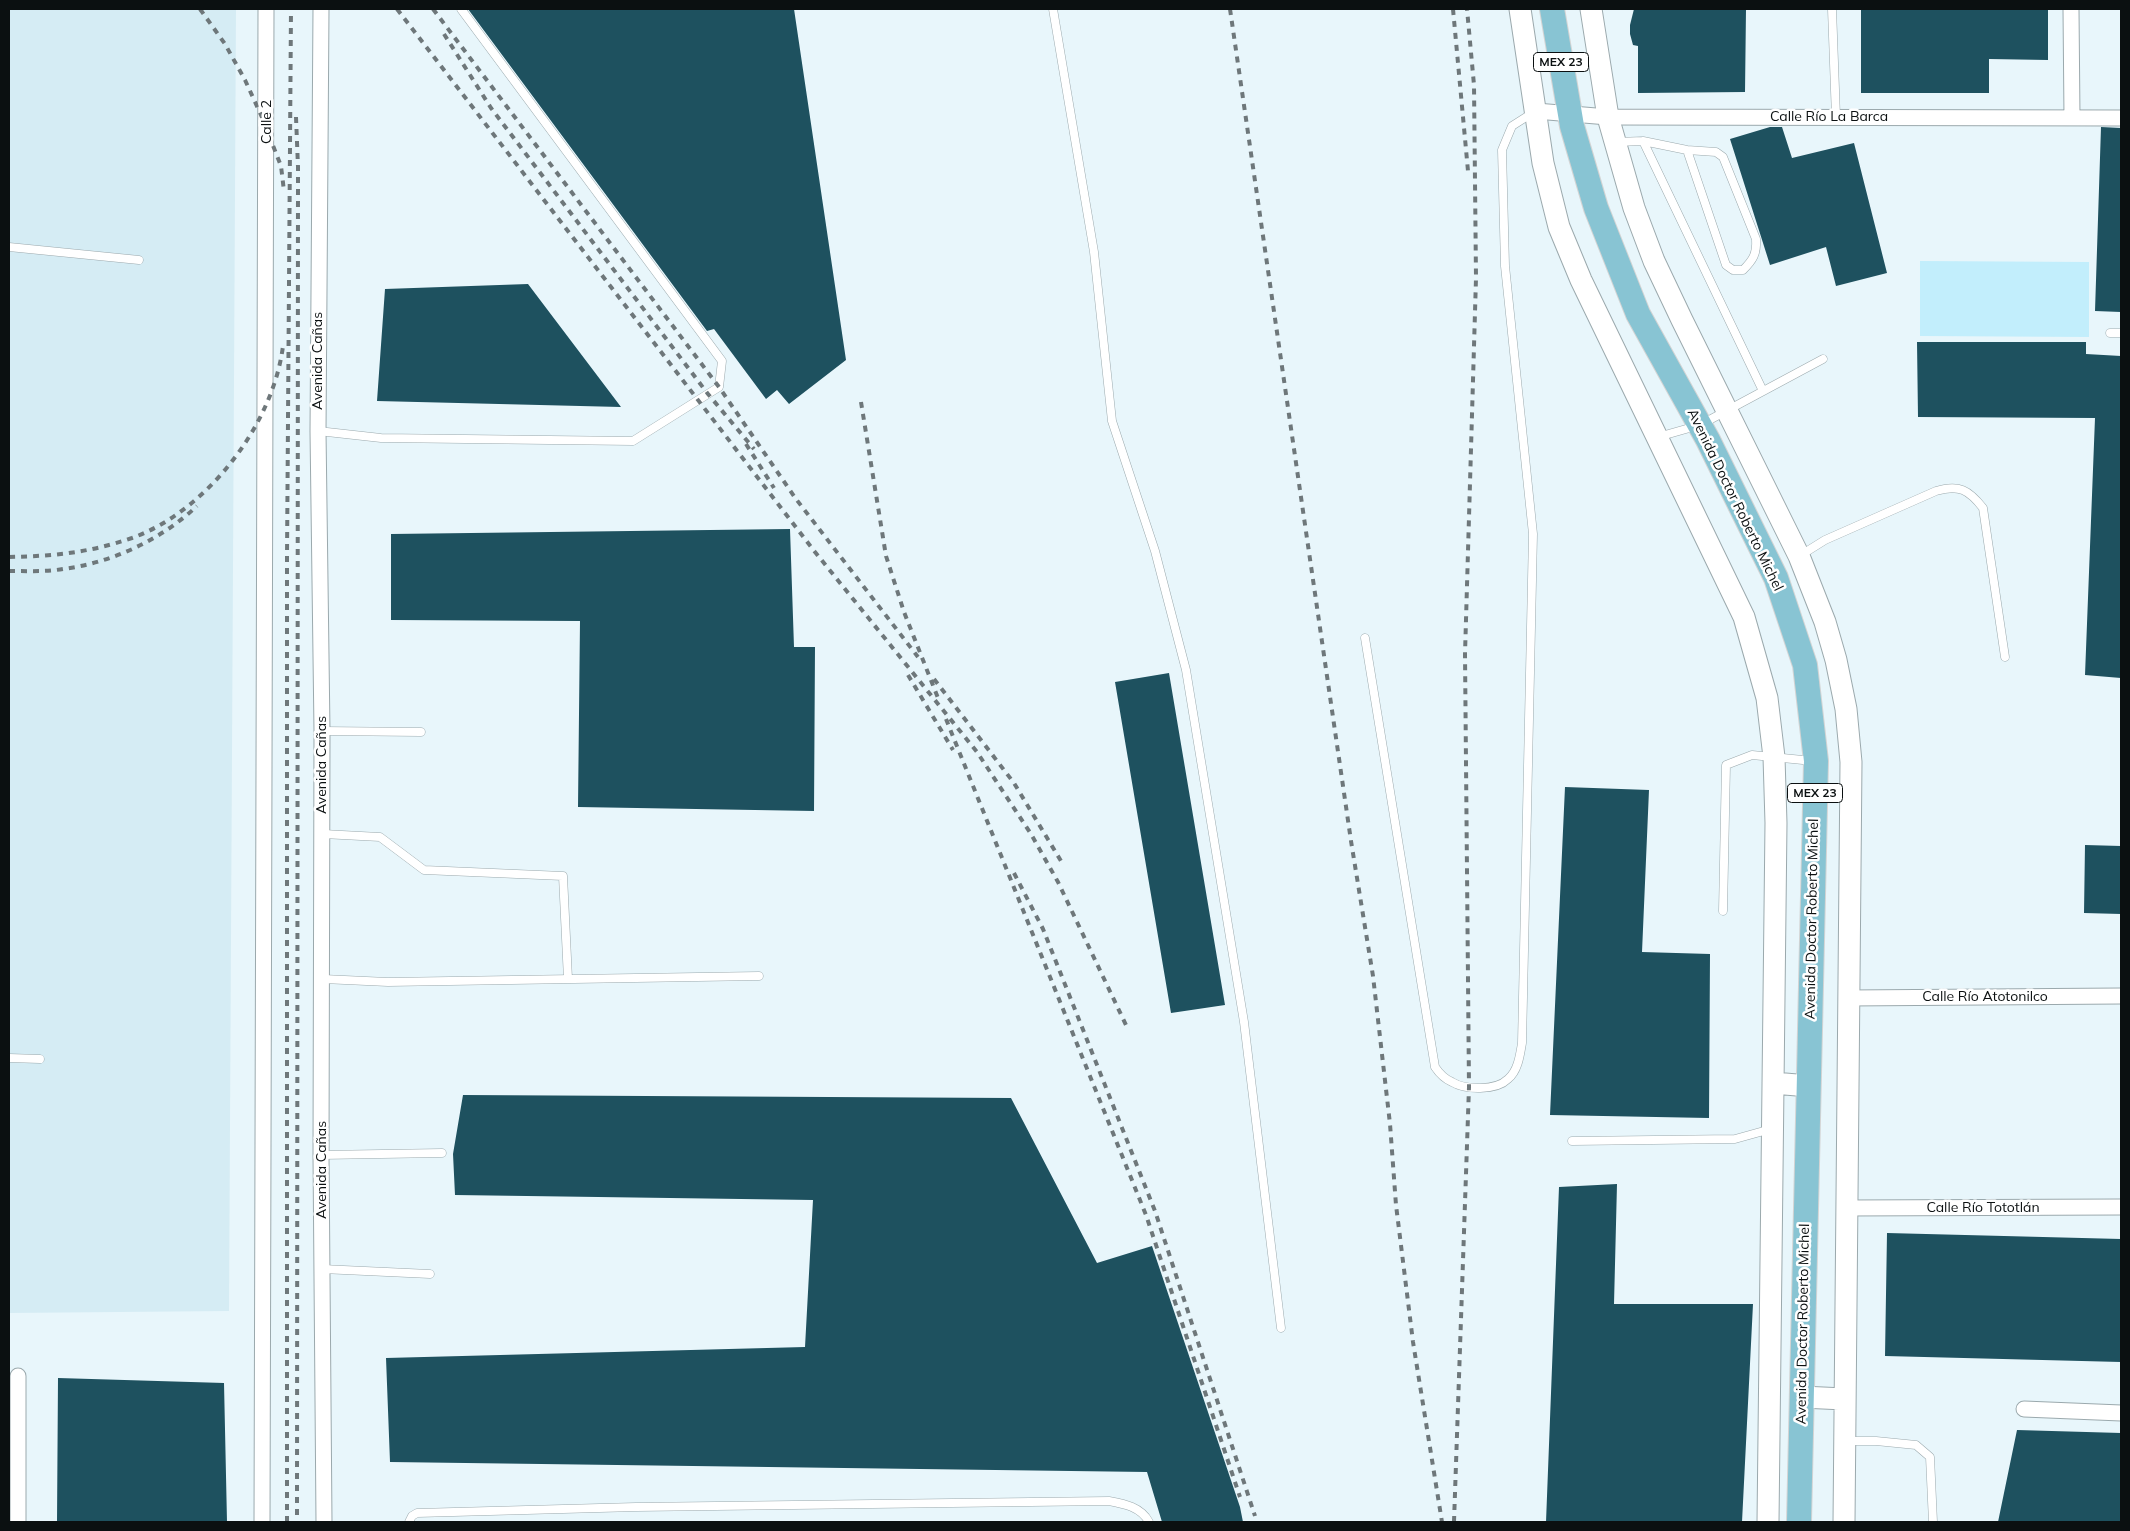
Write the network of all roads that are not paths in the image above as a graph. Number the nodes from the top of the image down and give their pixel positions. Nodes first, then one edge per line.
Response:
1 (266, 9) edge
2 (321, 9) edge
3 (461, 9) edge
4 (1054, 9) edge
5 (1520, 9) edge
6 (1552, 9) edge
7 (1591, 9) edge
8 (1832, 9) edge
9 (2071, 9) edge
10 (1536, 111) junction
11 (1570, 114) junction
12 (1608, 116) junction
13 (1836, 117) junction
14 (2072, 118) junction
15 (2121, 118) edge
16 (1642, 141) junction
17 (1615, 142) junction
18 (1687, 150) junction
19 (9, 247) edge
20 (139, 260) dead end
21 (2110, 333) dead end
22 (2121, 333) edge
23 (1823, 359) dead end
24 (1763, 391) junction
25 (1727, 411) junction
26 (1700, 426) junction
27 (318, 431) junction
28 (1658, 437) junction
29 (1799, 556) junction
30 (1365, 638) dead end
31 (2005, 657) dead end
32 (322, 731) junction
33 (421, 732) dead end
34 (1774, 757) junction
35 (1816, 761) junction
36 (323, 834) junction
37 (1723, 911) dead end
38 (759, 976) dead end
39 (568, 979) junction
40 (323, 980) junction
41 (2121, 996) edge
42 (1848, 998) junction
43 (9, 1058) edge
44 (40, 1059) dead end
45 (1773, 1083) junction
46 (1808, 1086) junction
47 (1772, 1129) junction
48 (1572, 1141) dead end
49 (442, 1154) dead end
50 (321, 1155) junction
51 (2121, 1207) edge
52 (1846, 1208) junction
53 (322, 1269) junction
54 (430, 1274) dead end
55 (1281, 1328) dead end
56 (18, 1376) dead end
57 (1802, 1396) junction
58 (1844, 1399) junction
59 (2024, 1409) dead end
60 (2121, 1413) edge
61 (1845, 1441) junction
62 (13, 1448) edge
63 (18, 1522) edge
64 (262, 1522) edge
65 (324, 1522) edge
66 (408, 1522) edge
67 (1149, 1522) edge
68 (1768, 1522) edge
69 (1799, 1522) edge
70 (1844, 1522) edge
71 (1933, 1522) edge

1 - 64 street, Calle 2
2 - 27 street, Avenida Cañas
3 - 27 lane
4 - 55 lane
5 - 10 main road
6 - 11 main road, Avenida Doctor Roberto Michel / MEX 23
7 - 12 main road
8 - 13 lane
9 - 14 street
10 - 11 street, Calle Río La Barca
10 - 28 main road
10 - 30 lane
11 - 12 street, Calle Río La Barca
11 - 26 main road, Avenida Doctor Roberto Michel / MEX 23
12 - 13 street, Calle Río La Barca
12 - 17 main road
13 - 14 street, Calle Río La Barca
14 - 15 street, Calle Río La Barca
16 - 17 lane
16 - 18 lane
16 - 24 lane
17 - 25 main road
18 - 18 lane
19 - 20 lane
21 - 22 lane
23 - 24 lane
24 - 25 lane
25 - 26 lane
25 - 29 main road
26 - 28 lane
26 - 35 main road, Avenida Doctor Roberto Michel / MEX 23
27 - 32 street, Avenida Cañas
28 - 34 main road
29 - 31 lane
29 - 42 main road
32 - 33 lane
32 - 36 street, Avenida Cañas
34 - 35 lane
34 - 37 lane
34 - 45 main road
35 - 46 main road, Avenida Doctor Roberto Michel / MEX 23
36 - 39 lane
36 - 40 street, Avenida Cañas
38 - 39 lane
39 - 40 lane
40 - 50 street, Avenida Cañas
41 - 42 street, Calle Río Atotonilco
42 - 52 main road
43 - 44 lane
45 - 46 main road
45 - 47 main road
46 - 57 main road, Avenida Doctor Roberto Michel / MEX 23
47 - 48 lane
47 - 68 main road
49 - 50 lane
50 - 53 street, Avenida Cañas
51 - 52 street, Calle Río Tototlán
52 - 58 main road
53 - 54 lane
53 - 65 street, Avenida Cañas
56 - 62 street
57 - 58 main road
57 - 69 main road, Avenida Doctor Roberto Michel / MEX 23
58 - 61 main road
59 - 60 street
61 - 70 main road
61 - 71 lane
62 - 63 street
66 - 67 lane

